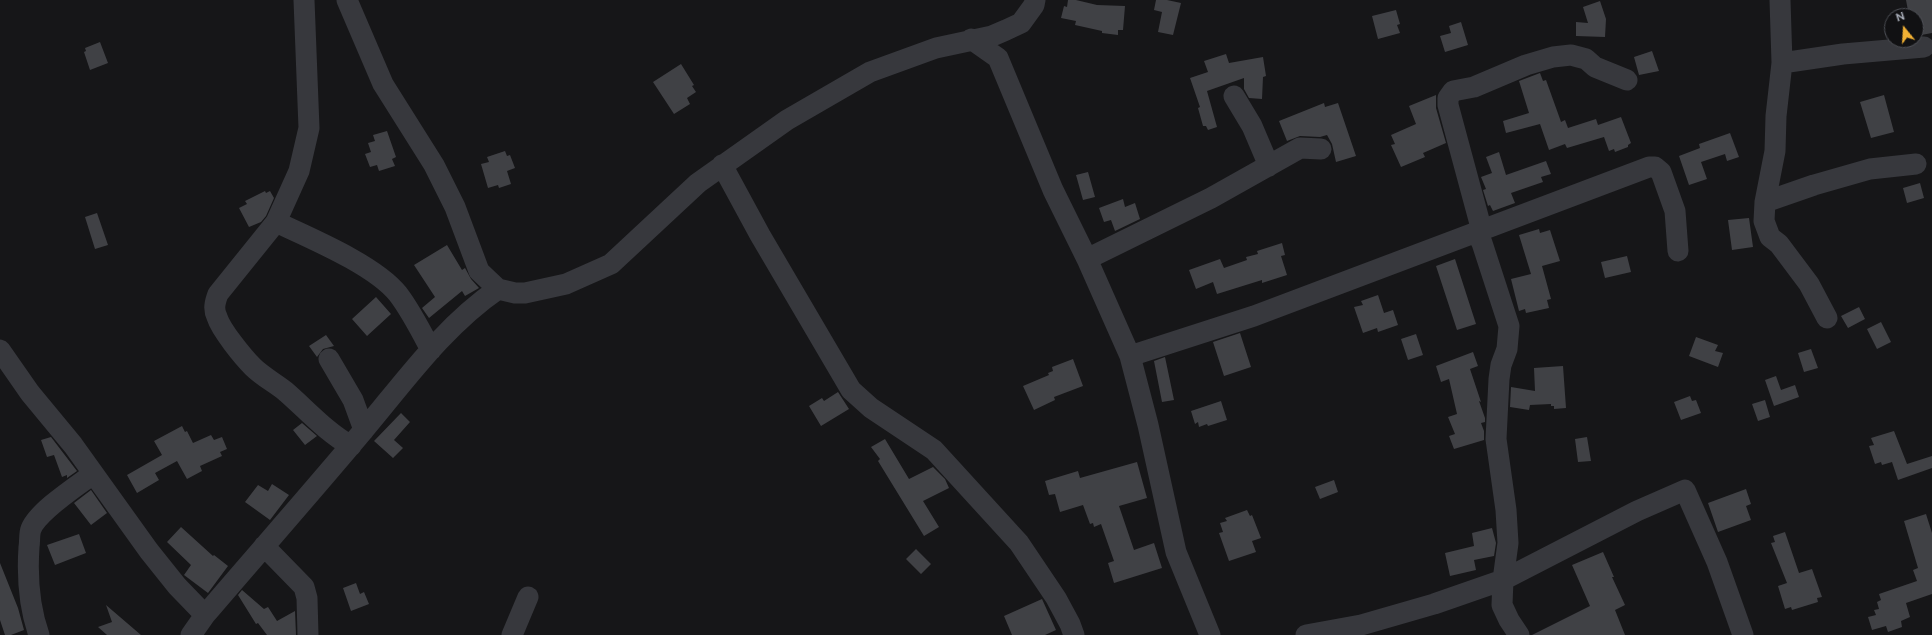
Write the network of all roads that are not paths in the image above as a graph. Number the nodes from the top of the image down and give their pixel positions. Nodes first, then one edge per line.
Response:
1 (304, 0) edge
2 (347, 0) edge
3 (1035, 0) edge
4 (1780, 0) edge
5 (1021, 23) junction
6 (971, 40) junction
7 (1912, 48) edge
8 (998, 58) junction
9 (1782, 63) junction
10 (1627, 80) dead end
11 (1234, 96) dead end
12 (1321, 149) dead end
13 (1916, 164) dead end
14 (722, 165) junction
15 (1269, 166) junction
16 (1765, 202) junction
17 (276, 222) junction
18 (1479, 232) junction
19 (1678, 251) dead end
20 (1087, 259) junction
21 (498, 289) junction
22 (1827, 318) dead end
23 (0, 350) edge
24 (431, 350) junction
25 (1130, 356) junction
26 (329, 359) dead end
27 (364, 430) junction
28 (350, 446) junction
29 (93, 474) junction
30 (264, 546) junction
31 (1503, 580) junction
32 (528, 597) dead end
33 (205, 614) junction
34 (39, 635) edge
35 (191, 635) edge
36 (308, 635) edge
37 (512, 635) edge
38 (1074, 635) edge
39 (1210, 635) edge
40 (1306, 635) edge
41 (1519, 635) edge
42 (1743, 635) edge

1 - 17 street
2 - 21 street
3 - 5 street
4 - 9 street
5 - 6 street
5 - 8 street
6 - 8 street
6 - 14 street
7 - 9 street
8 - 20 street
9 - 16 street
10 - 18 street
11 - 15 street
12 - 15 street
13 - 16 street
14 - 21 street
14 - 38 street
15 - 20 street
16 - 22 street
17 - 24 street
17 - 28 street
18 - 19 street
18 - 25 street
18 - 31 street
20 - 25 street
21 - 24 street
23 - 29 street
24 - 27 street
25 - 39 street
26 - 27 street
27 - 28 street
28 - 30 street
29 - 33 street
29 - 34 street
30 - 33 street
30 - 36 street
31 - 40 street
31 - 41 street
31 - 42 street
32 - 37 street
33 - 35 street

